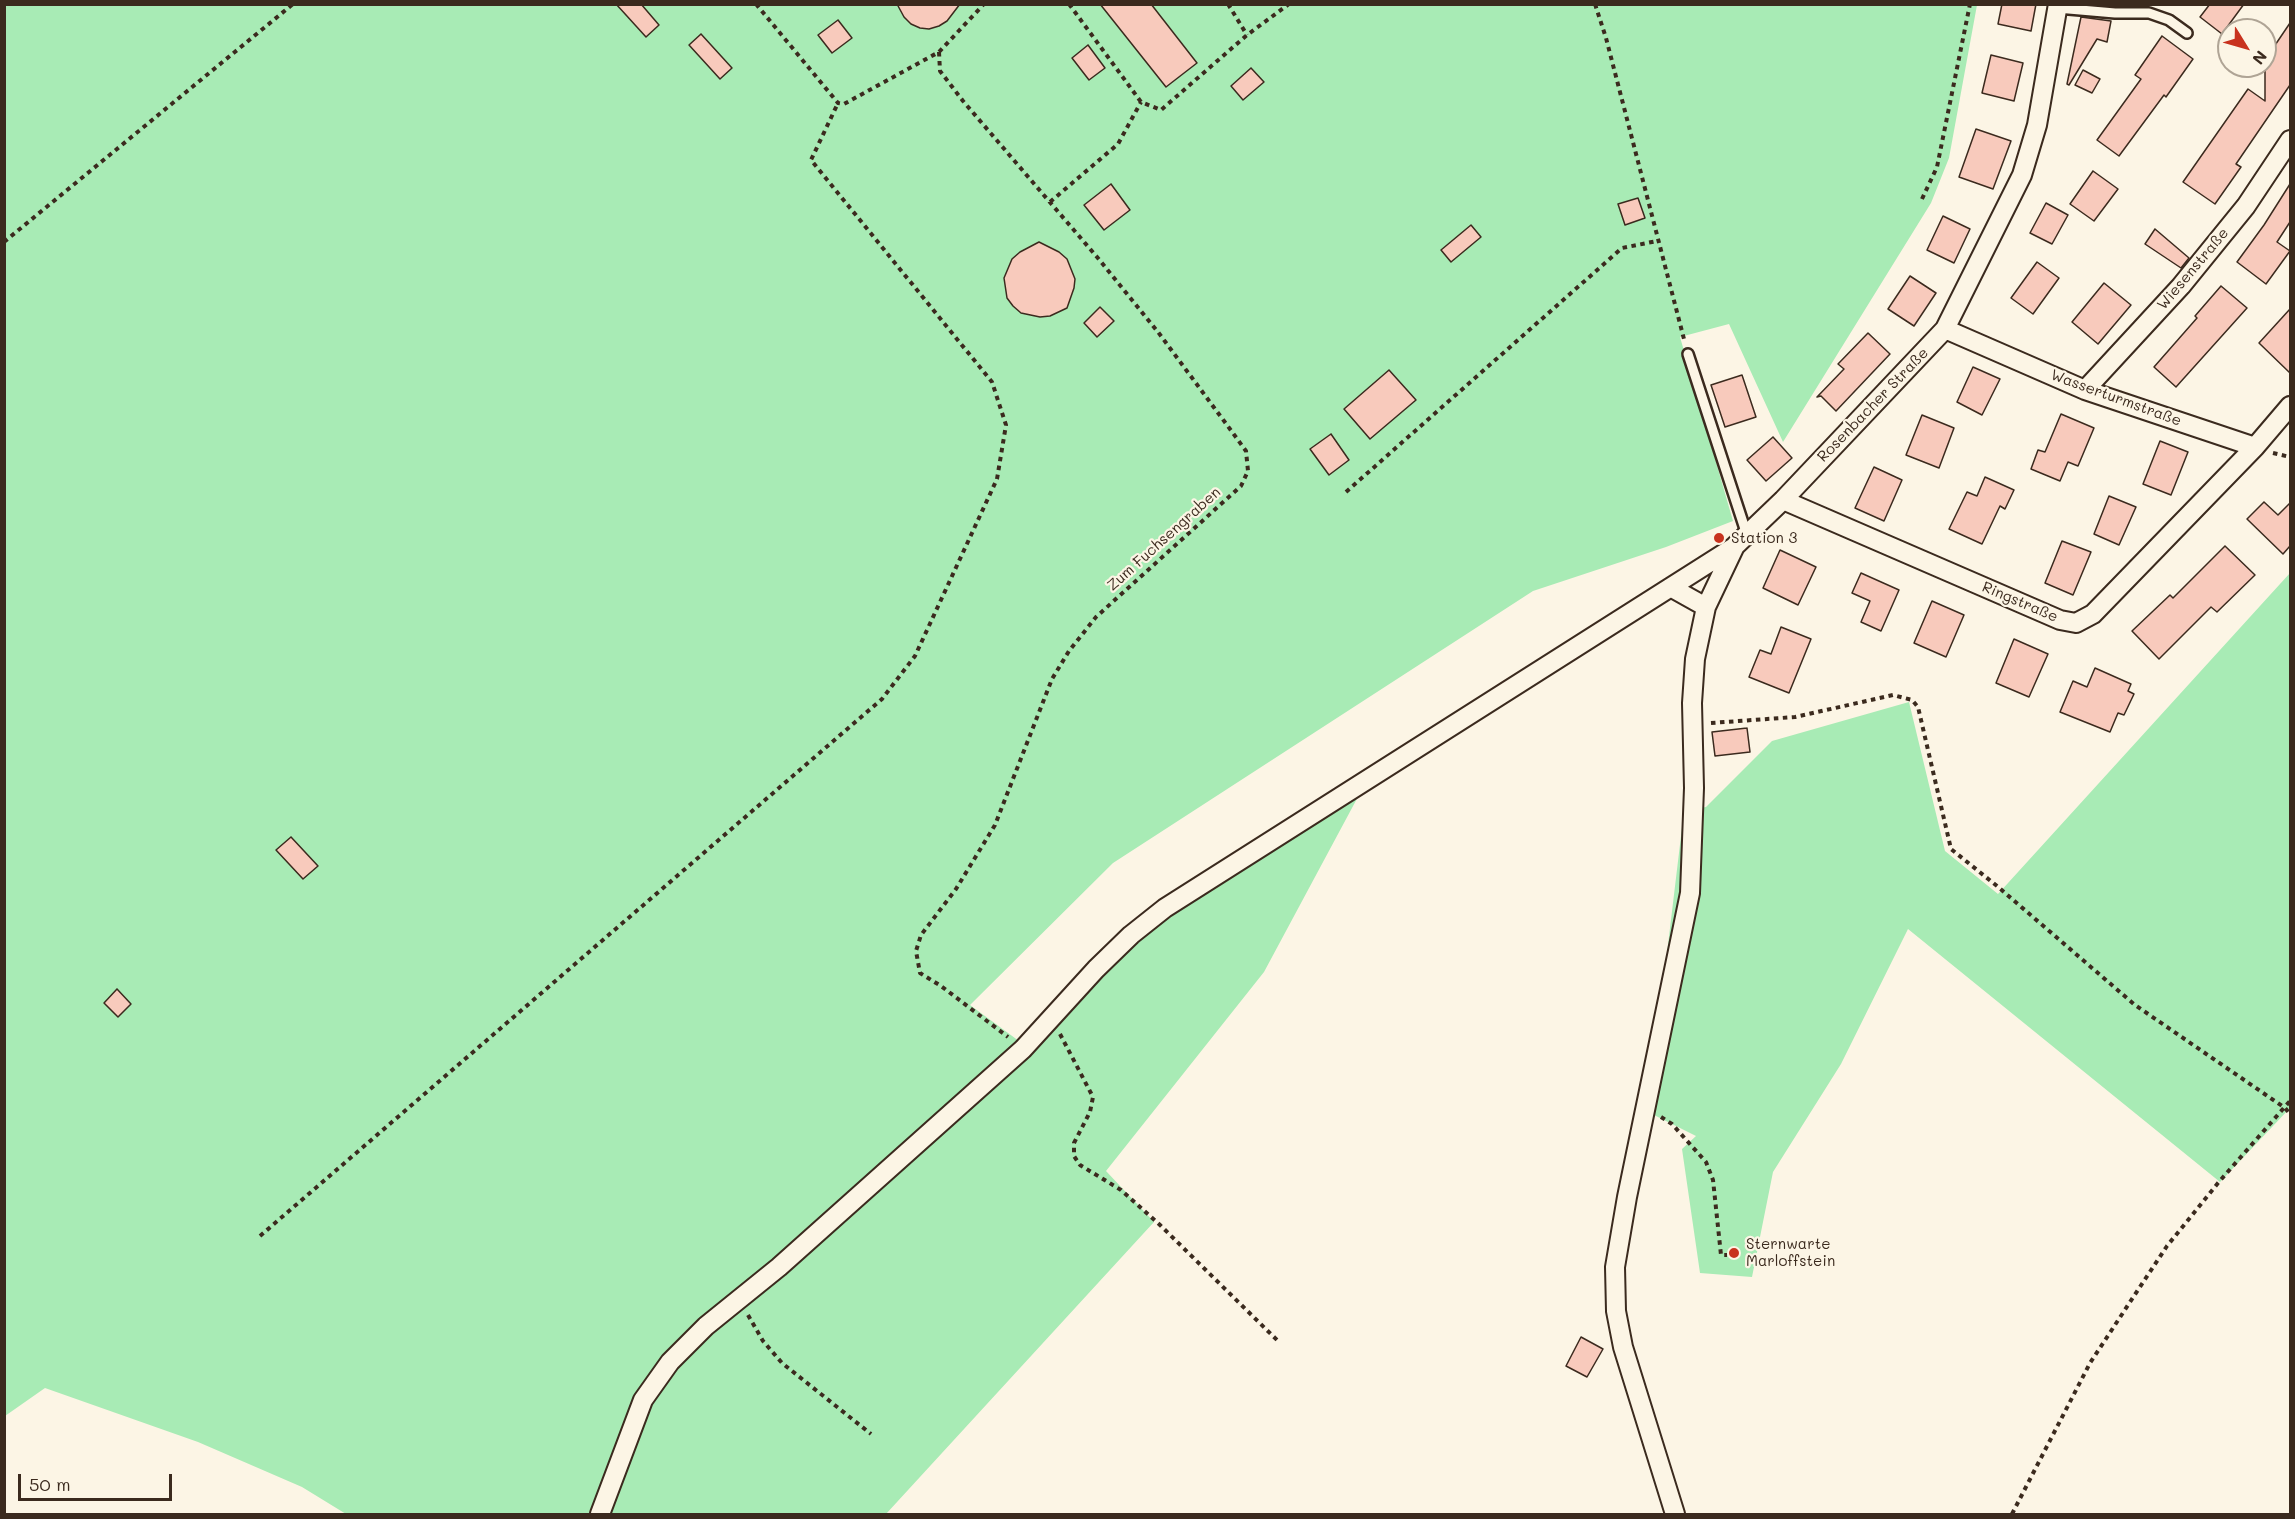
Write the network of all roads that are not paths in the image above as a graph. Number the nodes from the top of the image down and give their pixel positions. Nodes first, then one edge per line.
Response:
1 (2057, 6) edge
2 (2187, 33) dead end
3 (2290, 140) edge
4 (1945, 329) junction
5 (1688, 354) road end
6 (2085, 390) junction
7 (2290, 406) edge
8 (2255, 447) junction
9 (1783, 500) junction
10 (1741, 540) junction
11 (1672, 588) junction
12 (1706, 607) junction
13 (600, 1515) edge
14 (1674, 1515) edge

1 - 2 lane, Rosenbacher Straße
1 - 4 street, Rosenbacher Straße
3 - 6 street, Wiesenstraße
4 - 6 street, Wasserturmstraße
4 - 9 street, Rosenbacher Straße
5 - 10 lane
6 - 8 street, Wasserturmstraße
7 - 8 street, Ringstraße
8 - 9 street, Ringstraße
9 - 10 street, Rosenbacher Straße
10 - 11 street
10 - 12 street, Rosenbacher Straße
11 - 12 street
11 - 13 street
12 - 14 street, Rosenbacher Straße

